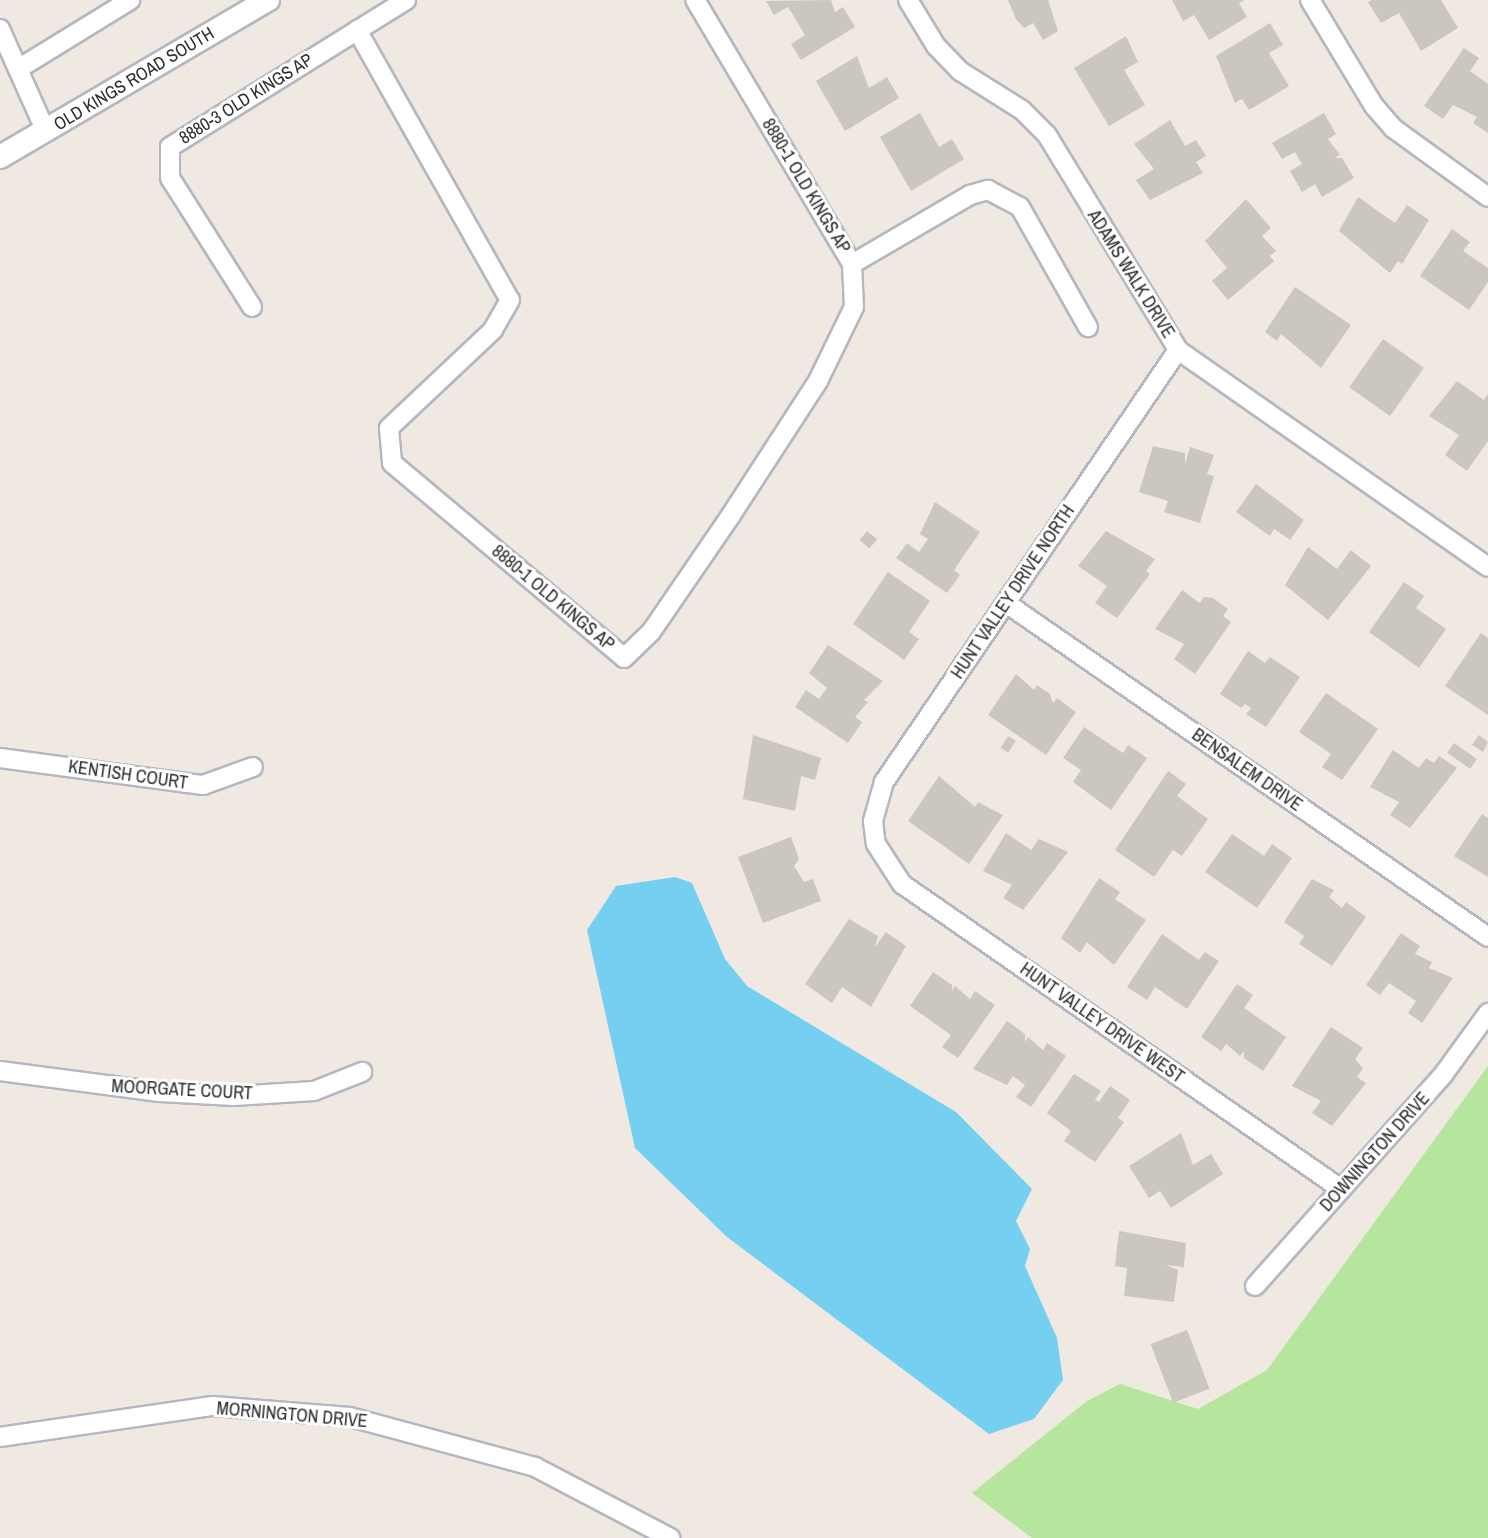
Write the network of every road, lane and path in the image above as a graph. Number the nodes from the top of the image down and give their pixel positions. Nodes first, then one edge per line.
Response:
1 (130, 0) edge
2 (268, 0) edge
3 (406, 0) edge
4 (694, 0) edge
5 (908, 0) edge
6 (1310, 0) edge
7 (0, 29) edge
8 (357, 30) junction
9 (18, 69) junction
10 (46, 132) junction
11 (0, 158) edge
12 (1488, 197) edge
13 (852, 264) junction
14 (252, 307) dead end
15 (1088, 327) dead end
16 (1178, 350) junction
17 (1488, 567) edge
18 (1006, 603) junction
19 (0, 758) edge
20 (253, 767) dead end
21 (876, 844) joint
22 (1488, 937) edge
23 (1488, 1013) edge
24 (0, 1071) edge
25 (362, 1072) dead end
26 (1341, 1189) junction
27 (1256, 1286) dead end
28 (0, 1437) edge
29 (670, 1538) edge

1 - 9 street
2 - 10 street, OLD KINGS ROAD SOUTH
3 - 8 street
4 - 13 street, 8880-1 OLD KINGS AP
5 - 16 street, ADAMS WALK DRIVE
6 - 12 street
7 - 9 street
8 - 13 street, 8880-1 OLD KINGS AP
8 - 14 street, 8880-3 OLD KINGS AP
9 - 10 street
10 - 11 street, OLD KINGS ROAD SOUTH
13 - 15 street
16 - 17 street, ADAMS WALK DRIVE
16 - 18 street, HUNT VALLEY DRIVE NORTH
18 - 21 street, HUNT VALLEY DRIVE NORTH
18 - 22 street, BENSALEM DRIVE
19 - 20 street, KENTISH COURT
21 - 26 street, HUNT VALLEY DRIVE WEST
23 - 26 street, DOWNINGTON DRIVE
24 - 25 street, MOORGATE COURT
26 - 27 street, DOWNINGTON DRIVE
28 - 29 street, MORNINGTON DRIVE

